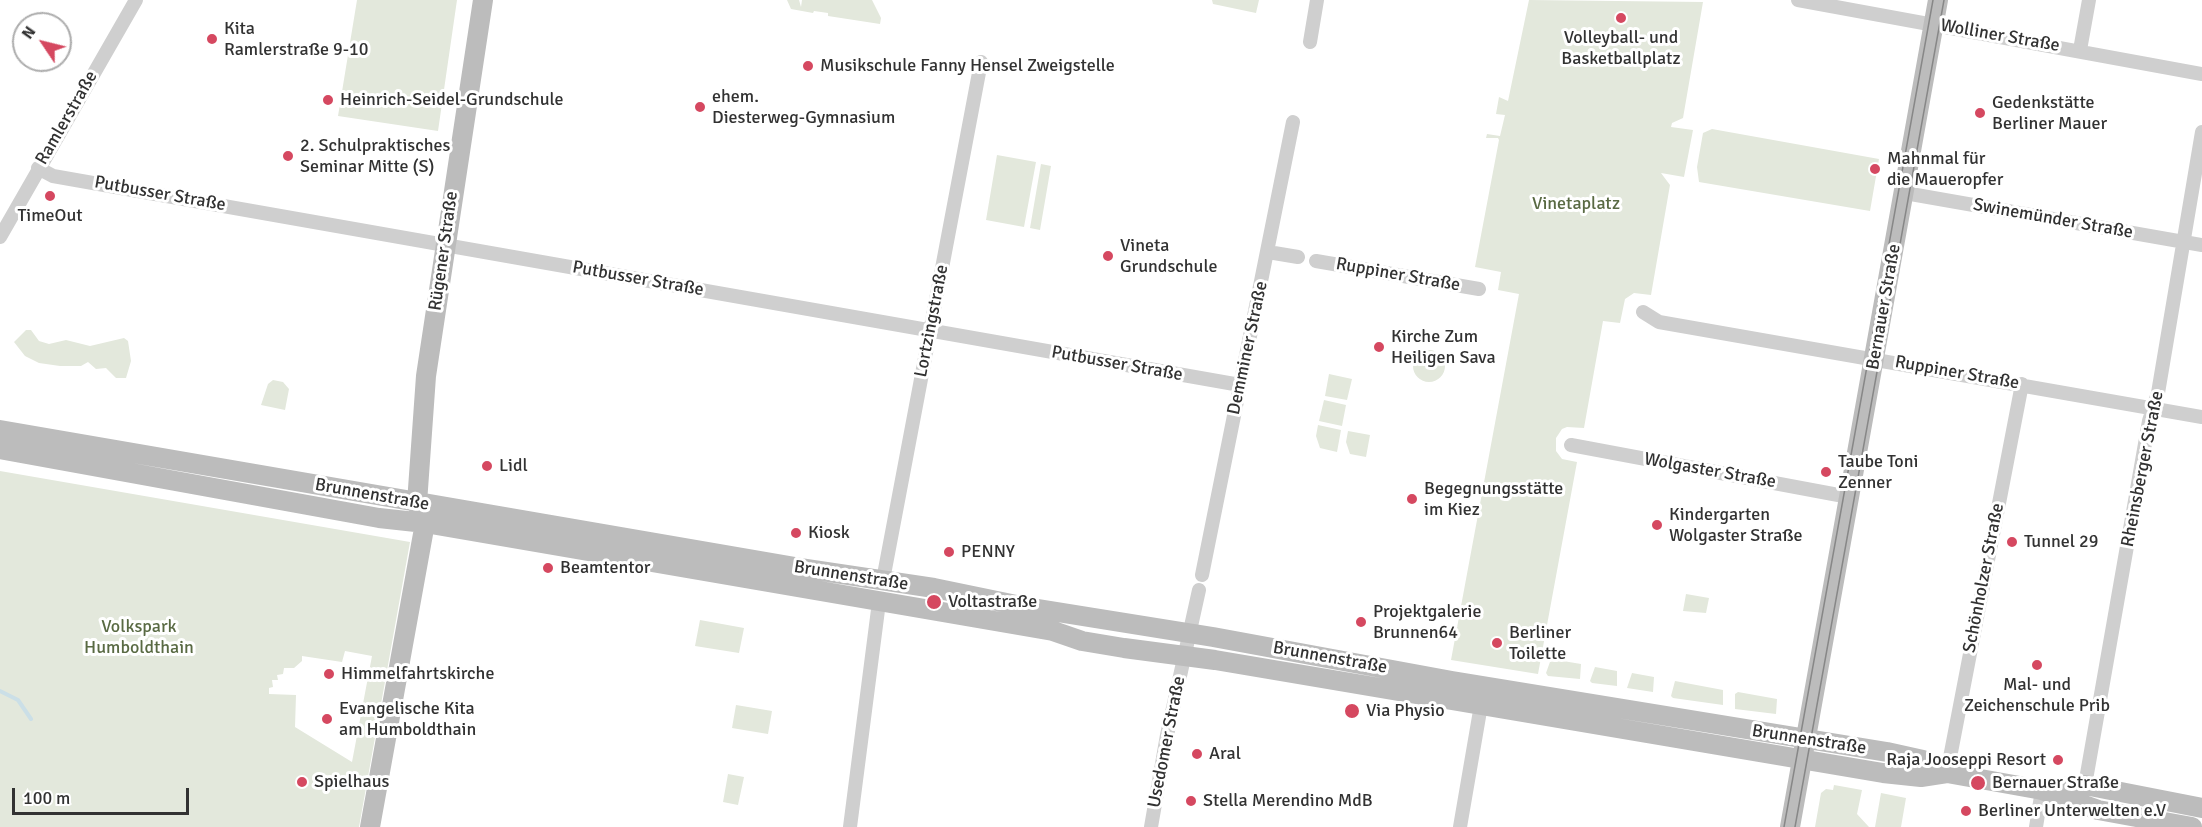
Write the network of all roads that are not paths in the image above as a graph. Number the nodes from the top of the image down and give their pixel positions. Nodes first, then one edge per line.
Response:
1 (136, 0) edge
2 (483, 0) edge
3 (1317, 0) edge
4 (1798, 0) edge
5 (1938, 0) edge
6 (2089, 0) edge
7 (1934, 25) junction
8 (1310, 42) dead end
9 (2080, 50) junction
10 (981, 62) dead end
11 (2202, 74) edge
12 (1293, 122) dead end
13 (2202, 132) edge
14 (38, 168) junction
15 (1905, 193) junction
16 (0, 237) edge
17 (2183, 242) junction
18 (445, 245) junction
19 (2202, 245) edge
20 (1268, 252) junction
21 (1298, 257) dead end
22 (1316, 261) dead end
23 (1479, 289) dead end
24 (1643, 312) dead end
25 (930, 330) junction
26 (1875, 359) junction
27 (2022, 384) junction
28 (1240, 385) junction
29 (2154, 407) junction
30 (2202, 417) edge
31 (0, 430) edge
32 (1571, 445) dead end
33 (0, 449) edge
34 (1849, 497) junction
35 (417, 503) junction
36 (425, 523) junction
37 (1202, 575) dead end
38 (883, 580) junction
39 (1199, 590) dead end
40 (879, 602) junction
41 (1190, 634) junction
42 (1184, 657) junction
43 (1481, 705) junction
44 (1803, 749) junction
45 (1947, 773) junction
46 (2085, 785) junction
47 (2042, 790) junction
48 (2083, 805) junction
49 (2202, 808) edge
50 (370, 827) edge
51 (850, 827) edge
52 (1151, 827) edge
53 (1460, 827) edge
54 (1790, 827) edge
55 (2036, 827) edge
56 (2192, 827) edge

1 - 14 street, Ramlerstraße
2 - 18 main road, Rügener Straße
3 - 8 street
4 - 7 street, Wolliner Straße
5 - 7 main road, Bernauer Straße
6 - 9 street
7 - 9 street, Wolliner Straße
7 - 15 main road, Bernauer Straße
9 - 11 street, Wolliner Straße
10 - 25 street, Lortzingstraße
12 - 20 street, Demminer Straße
13 - 17 street, Rheinsberger Straße
14 - 16 street, Ramlerstraße
14 - 18 street, Putbusser Straße
15 - 17 street, Swinemünder Straße
15 - 26 main road, Bernauer Straße
17 - 19 street, Swinemünder Straße
17 - 29 street, Rheinsberger Straße
18 - 25 street, Putbusser Straße
18 - 35 main road, Rügener Straße
20 - 21 street
20 - 28 street, Demminer Straße
22 - 23 street, Ruppiner Straße
24 - 26 street, Ruppiner Straße
25 - 28 street, Putbusser Straße
25 - 38 street, Lortzingstraße
26 - 27 street, Ruppiner Straße
26 - 34 main road, Bernauer Straße
27 - 29 street, Ruppiner Straße
27 - 45 street, Schönholzer Straße
28 - 37 street, Demminer Straße
29 - 30 street, Ruppiner Straße
29 - 46 street, Rheinsberger Straße
31 - 35 main road, Brunnenstraße
32 - 34 street, Wolgaster Straße
33 - 36 main road, Brunnenstraße
34 - 44 main road, Bernauer Straße
35 - 36 main road
35 - 38 main road, Brunnenstraße
36 - 40 main road, Brunnenstraße
36 - 50 main road
38 - 40 main road
38 - 41 main road, Brunnenstraße
39 - 41 street
40 - 42 main road, Brunnenstraße
40 - 51 street
41 - 42 street, Usedomer Straße
41 - 44 main road, Brunnenstraße
42 - 43 main road, Brunnenstraße
42 - 52 street, Usedomer Straße
43 - 44 main road, Brunnenstraße
43 - 53 street
44 - 45 main road, Brunnenstraße
44 - 54 main road, Bernauer Straße
45 - 47 main road, Brunnenstraße
46 - 47 main road, Brunnenstraße
46 - 48 street, Rheinsberger Straße
46 - 49 main road, Brunnenstraße
47 - 48 main road, Brunnenstraße
47 - 55 street
48 - 56 main road, Brunnenstraße

